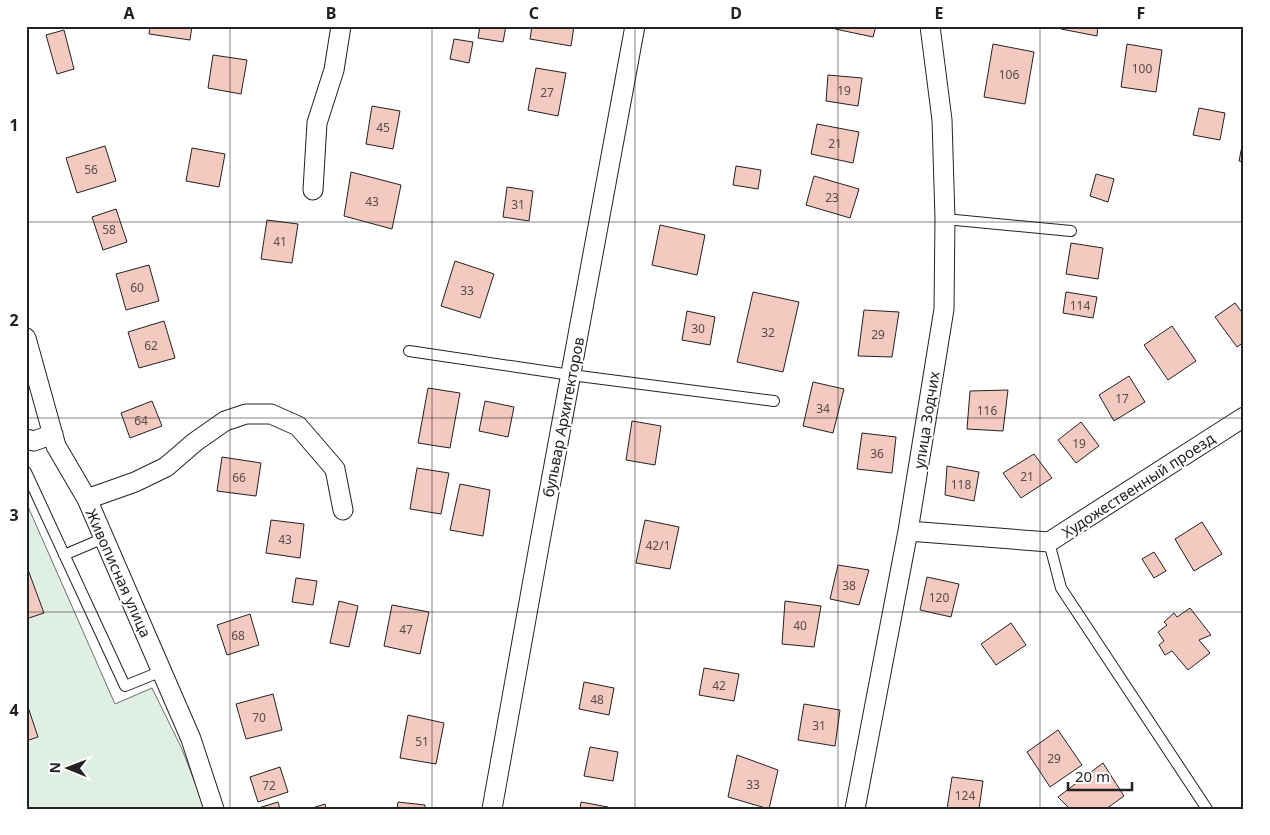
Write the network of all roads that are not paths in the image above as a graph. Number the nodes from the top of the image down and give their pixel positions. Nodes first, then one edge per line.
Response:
1 (341, 26) edge
2 (635, 26) edge
3 (930, 26) edge
4 (313, 190) dead end
5 (945, 219) junction
6 (1070, 231) dead end
7 (26, 338) edge
8 (409, 351) dead end
9 (571, 375) junction
10 (774, 401) dead end
11 (1244, 417) edge
12 (53, 434) junction
13 (26, 439) edge
14 (26, 472) edge
15 (87, 499) junction
16 (344, 510) dead end
17 (908, 531) junction
18 (104, 538) junction
19 (1049, 542) junction
20 (64, 555) junction
21 (162, 671) junction
22 (214, 809) edge
23 (492, 809) edge
24 (855, 809) edge
25 (1207, 809) edge

1 - 4 street
2 - 9 street, бульвар Архитекторов
3 - 5 street, улица Зодчих
5 - 6 lane
5 - 17 street, улица Зодчих
7 - 12 street, Живописная улица
8 - 9 lane
9 - 10 lane
9 - 23 street, бульвар Архитекторов
11 - 19 street, Художественный проезд
12 - 13 street
12 - 15 street, Живописная улица
14 - 20 lane
15 - 16 street
15 - 18 street, Живописная улица
17 - 19 street, Художественный проезд
17 - 24 street, улица Зодчих
18 - 20 lane
18 - 21 street, Живописная улица
19 - 25 lane
20 - 21 lane
21 - 22 street, Живописная улица

